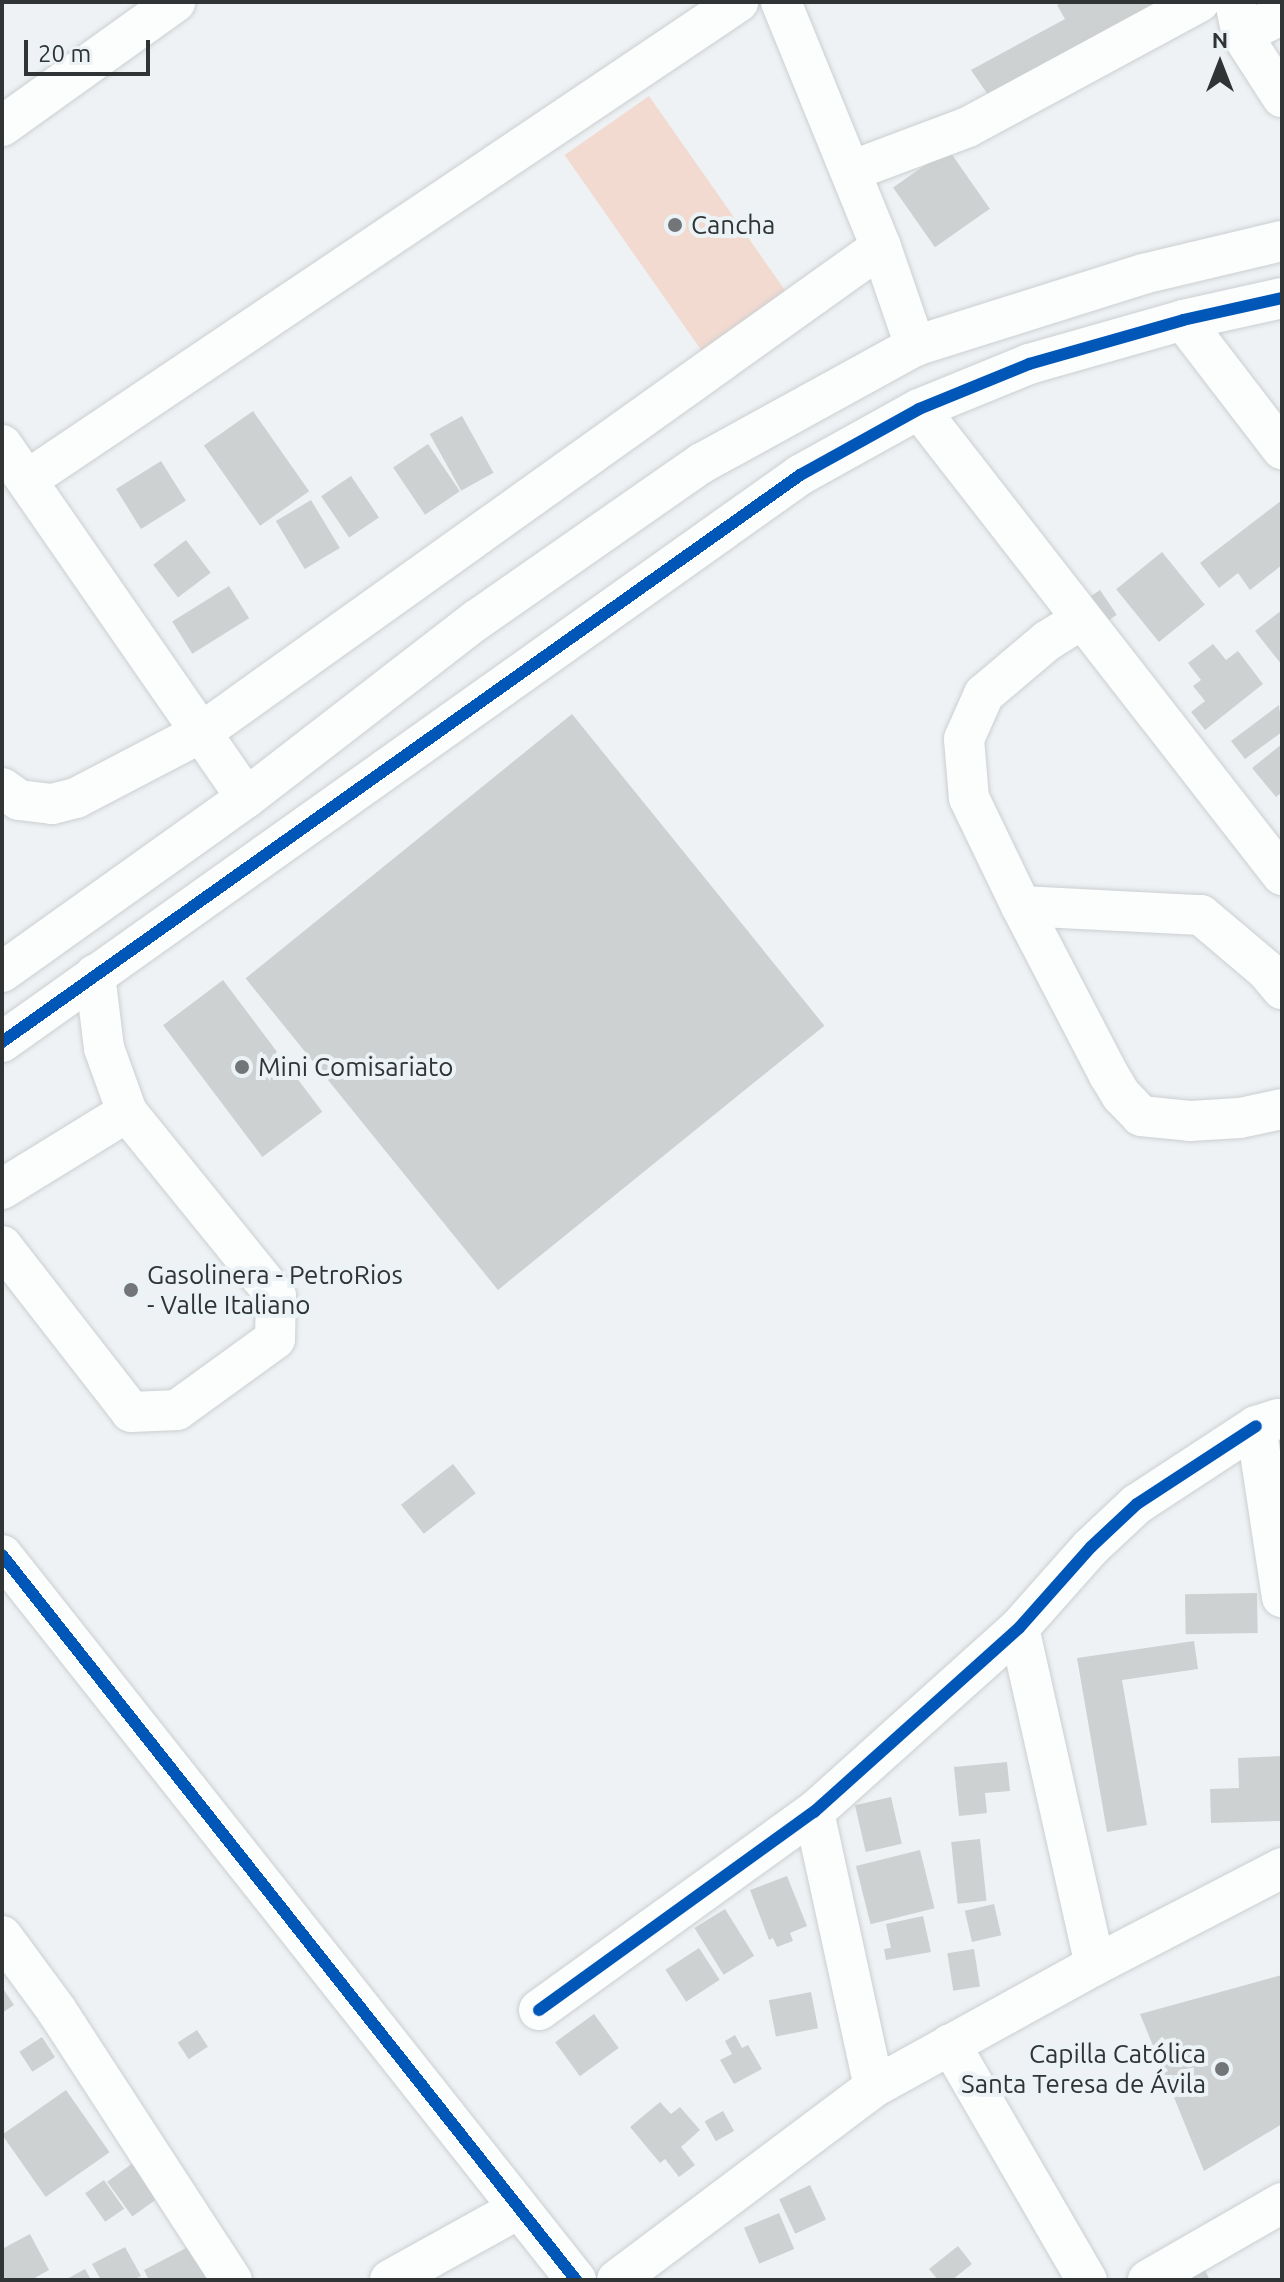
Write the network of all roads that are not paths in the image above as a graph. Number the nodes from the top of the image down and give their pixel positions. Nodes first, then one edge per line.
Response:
1 (175, 2) edge
2 (738, 2) edge
3 (781, 2) edge
4 (1194, 3) edge
5 (1282, 14) edge
6 (1238, 19) edge
7 (1282, 97) edge
8 (2, 126) edge
9 (851, 171) junction
10 (1282, 241) edge
11 (881, 247) junction
12 (1282, 298) edge
13 (1183, 320) junction
14 (915, 346) junction
15 (919, 409) junction
16 (2, 445) edge
17 (1282, 449) edge
18 (27, 480) junction
19 (1082, 619) junction
20 (202, 732) junction
21 (2, 788) edge
22 (246, 798) junction
23 (1282, 875) edge
24 (1021, 906) junction
25 (2, 972) edge
26 (95, 975) junction
27 (1282, 989) edge
28 (2, 1042) edge
29 (1282, 1109) edge
30 (127, 1112) junction
31 (2, 1189) edge
32 (2, 1246) edge
33 (1269, 1422) edge
34 (2, 1555) edge
35 (1282, 1597) edge
36 (1019, 1628) junction
37 (814, 1812) junction
38 (1282, 1868) edge
39 (2, 1936) edge
40 (1095, 1965) junction
41 (539, 2010) dead end
42 (950, 2044) junction
43 (874, 2087) junction
44 (1282, 2203) edge
45 (518, 2209) junction
46 (232, 2280) edge
47 (390, 2280) edge
48 (576, 2280) edge
49 (617, 2280) edge
50 (1087, 2280) edge
51 (1148, 2280) edge

1 - 8 street
2 - 18 street
3 - 9 street
4 - 6 street
4 - 9 street
5 - 6 street
6 - 7 street
9 - 11 street
10 - 14 street
11 - 14 street
11 - 20 street
12 - 13 street
13 - 15 street
13 - 17 street
14 - 22 street
15 - 19 street
15 - 26 street
16 - 18 street
18 - 20 street
19 - 23 street
19 - 24 street
20 - 21 street
20 - 22 street
22 - 25 street
24 - 27 street
24 - 29 street
26 - 28 street
26 - 30 street
30 - 31 street
30 - 32 street
33 - 35 street
33 - 36 street
34 - 45 street
36 - 37 street
36 - 40 street
37 - 41 street
37 - 43 street
38 - 40 street
39 - 46 street
40 - 42 street
42 - 43 street
42 - 50 street
43 - 49 street
44 - 51 street
45 - 47 street
45 - 48 street

